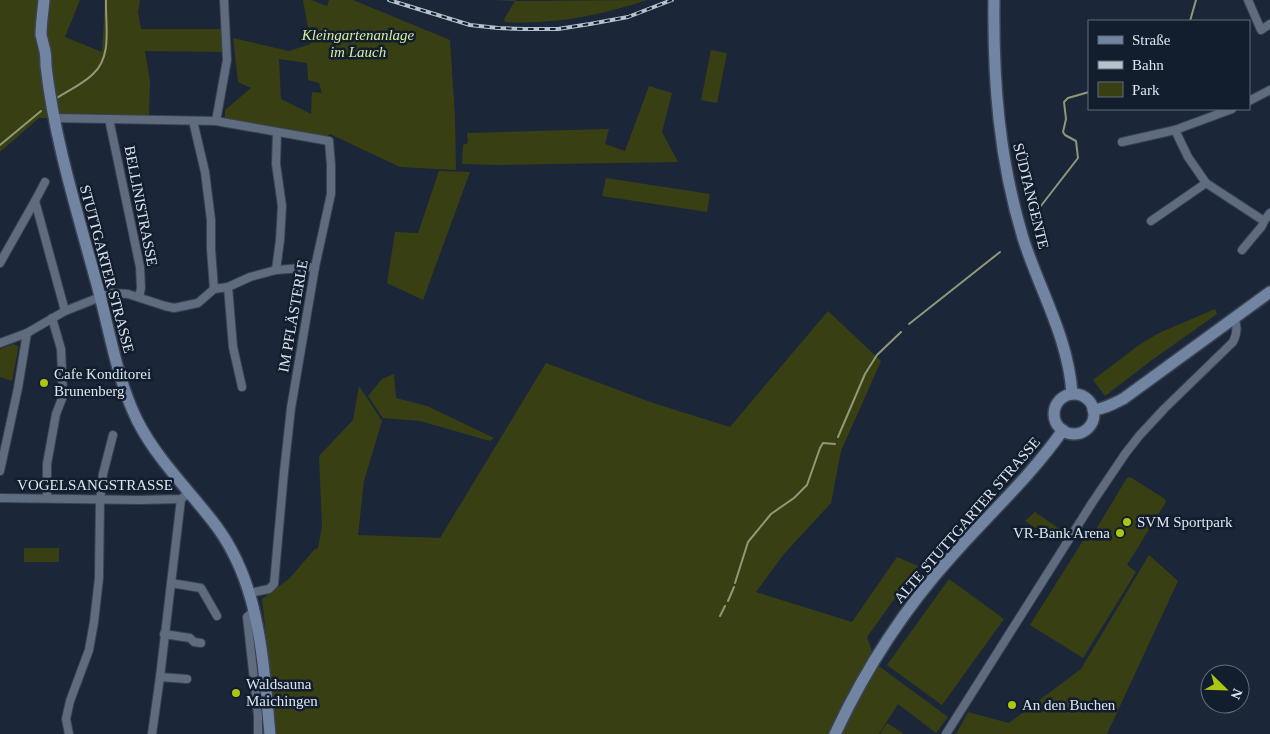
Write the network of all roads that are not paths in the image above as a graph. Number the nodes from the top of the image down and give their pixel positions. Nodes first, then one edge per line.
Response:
1 (44, 0) edge
2 (50, 0) edge
3 (224, 0) edge
4 (994, 0) edge
5 (1248, 0) edge
6 (1270, 24) edge
7 (44, 48) junction
8 (1270, 90) edge
9 (1250, 100) edge
10 (1229, 110) edge
11 (53, 118) junction
12 (109, 119) junction
13 (193, 121) junction
14 (216, 121) junction
15 (1175, 130) junction
16 (277, 132) junction
17 (1122, 142) dead end
18 (45, 182) dead end
19 (1206, 183) junction
20 (35, 201) junction
21 (1270, 213) edge
22 (1152, 221) dead end
23 (1264, 221) junction
24 (1242, 250) dead end
25 (0, 263) edge
26 (315, 267) junction
27 (276, 270) junction
28 (228, 287) junction
29 (214, 288) junction
30 (1270, 292) edge
31 (100, 297) junction
32 (139, 297) junction
33 (65, 311) junction
34 (52, 318) junction
35 (1234, 318) junction
36 (27, 333) junction
37 (0, 343) edge
38 (242, 387) dead end
39 (1072, 394) junction
40 (1093, 410) junction
41 (1062, 430) junction
42 (113, 435) dead end
43 (0, 471) edge
44 (185, 496) junction
45 (0, 498) edge
46 (46, 498) junction
47 (100, 500) junction
48 (171, 583) junction
49 (250, 592) junction
50 (254, 611) junction
51 (217, 616) dead end
52 (164, 634) junction
53 (201, 643) dead end
54 (160, 677) junction
55 (188, 679) dead end
56 (69, 734) edge
57 (152, 734) edge
58 (258, 734) edge
59 (270, 734) edge
60 (834, 734) edge
61 (946, 734) edge

1 - 7 main road, STUTTGARTER STRASSE
2 - 7 main road, STUTTGARTER STRASSE
3 - 14 street
4 - 39 main road, SÜDTANGENTE
5 - 6 street
7 - 11 main road, STUTTGARTER STRASSE
8 - 9 street
10 - 15 street
11 - 12 street, IM PFLÄSTERLE
11 - 31 main road, STUTTGARTER STRASSE
12 - 13 street, IM PFLÄSTERLE
12 - 32 street, BELLINISTRASSE
13 - 14 street, IM PFLÄSTERLE
13 - 29 street
14 - 16 street, IM PFLÄSTERLE
15 - 17 street
15 - 19 street
16 - 26 street, IM PFLÄSTERLE
16 - 27 street
18 - 20 street
19 - 22 street
19 - 23 street
20 - 25 street
20 - 33 street
21 - 23 street
23 - 24 street
26 - 27 street
26 - 49 street, IM PFLÄSTERLE
27 - 28 street
28 - 29 street
28 - 38 street
29 - 32 street
30 - 35 main road
31 - 32 street
31 - 33 street
31 - 44 main road, STUTTGARTER STRASSE
33 - 34 street
34 - 36 street
34 - 46 street
35 - 40 main road
35 - 61 street
36 - 37 street
36 - 43 street
39 - 40 main road
39 - 41 main road
40 - 41 main road
41 - 60 main road, ALTE STUTTGARTER STRASSE
42 - 47 street
44 - 47 street, VOGELSANGSTRASSE
44 - 48 street
44 - 49 main road, STUTTGARTER STRASSE
45 - 46 street, VOGELSANGSTRASSE
46 - 47 street, VOGELSANGSTRASSE
47 - 56 street
48 - 51 street
48 - 52 street
49 - 50 main road, STUTTGARTER STRASSE
50 - 58 street, STUTTGARTER STRASSE
50 - 59 main road, STUTTGARTER STRASSE
52 - 53 street
52 - 54 street
54 - 55 street
54 - 57 street

